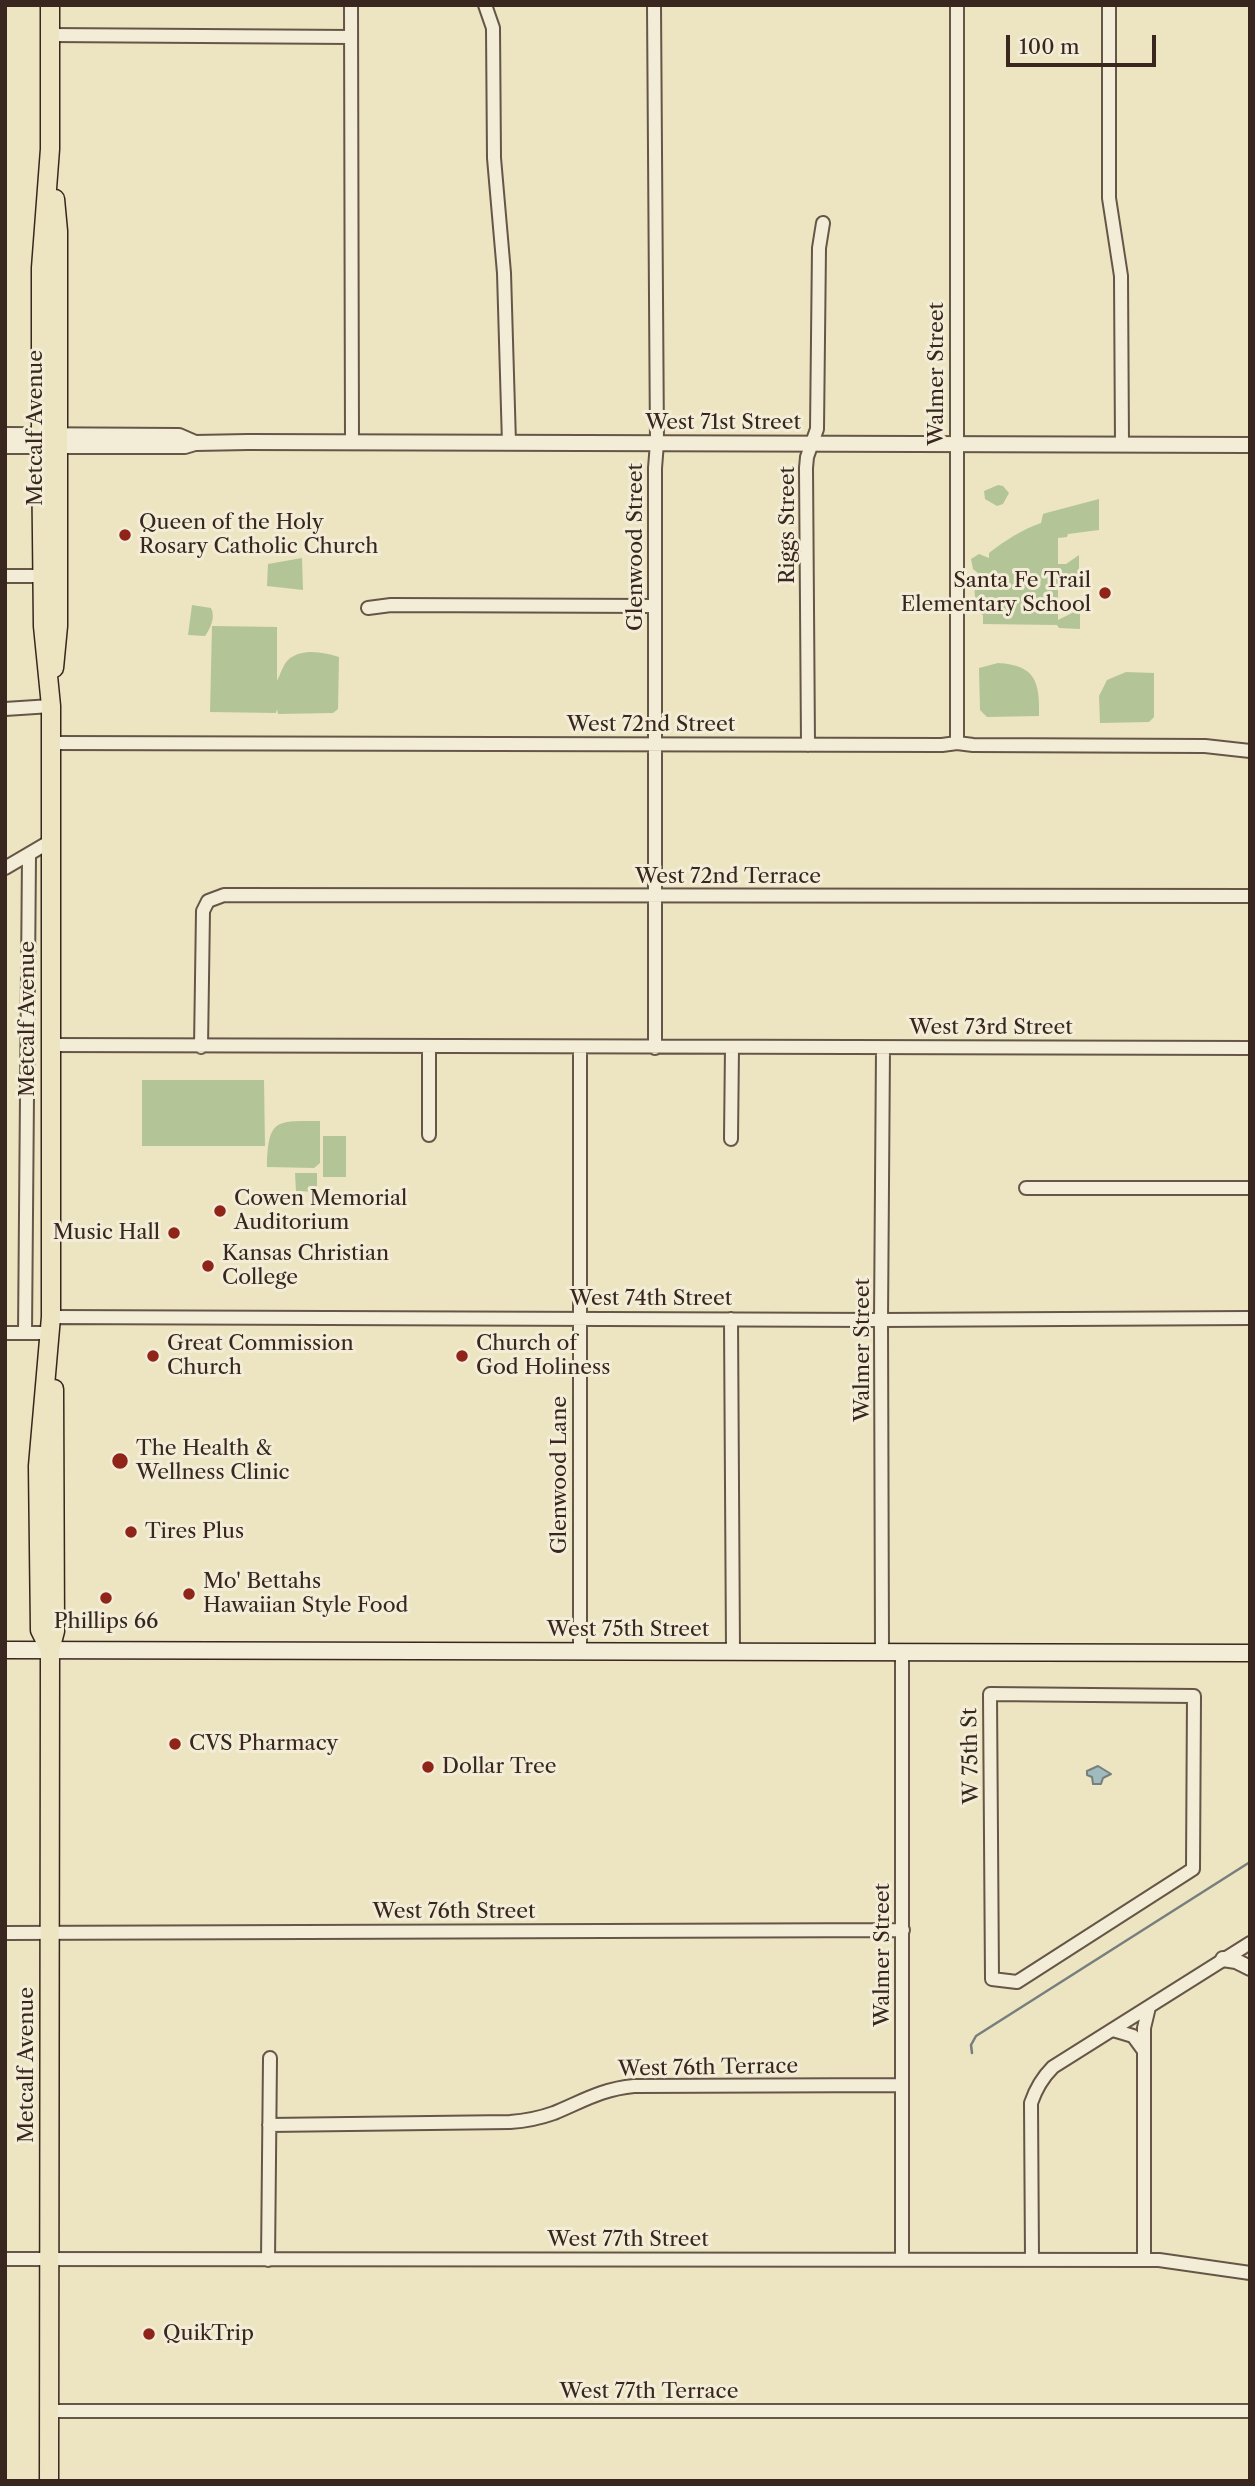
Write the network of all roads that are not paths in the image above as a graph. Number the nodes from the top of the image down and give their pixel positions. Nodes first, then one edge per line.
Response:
1 (50, 5) edge
2 (351, 5) edge
3 (485, 5) edge
4 (654, 5) edge
5 (957, 5) edge
6 (1109, 5) edge
7 (50, 35) junction
8 (351, 37) junction
9 (822, 223) dead end
10 (5, 435) edge
11 (50, 441) junction
12 (352, 443) junction
13 (509, 443) junction
14 (657, 443) junction
15 (812, 444) junction
16 (956, 444) junction
17 (1122, 445) junction
18 (1250, 445) edge
19 (5, 446) edge
20 (5, 576) edge
21 (42, 576) junction
22 (654, 606) junction
23 (368, 608) dead end
24 (51, 706) junction
25 (5, 709) edge
26 (51, 743) junction
27 (957, 743) junction
28 (655, 745) junction
29 (808, 745) junction
30 (1250, 751) edge
31 (51, 841) junction
32 (29, 855) junction
33 (5, 867) edge
34 (656, 896) junction
35 (1250, 896) edge
36 (51, 1045) junction
37 (201, 1047) junction
38 (429, 1047) junction
39 (580, 1047) junction
40 (732, 1047) junction
41 (655, 1048) junction
42 (883, 1048) junction
43 (1250, 1048) edge
44 (429, 1135) dead end
45 (731, 1139) dead end
46 (1026, 1188) dead end
47 (1250, 1188) edge
48 (580, 1317) junction
49 (1250, 1318) edge
50 (731, 1319) junction
51 (881, 1320) junction
52 (51, 1325) junction
53 (5, 1333) edge
54 (25, 1333) junction
55 (5, 1650) edge
56 (50, 1650) junction
57 (580, 1650) junction
58 (733, 1651) junction
59 (882, 1652) junction
60 (902, 1652) junction
61 (1250, 1653) edge
62 (1194, 1696) joint
63 (903, 1930) junction
64 (5, 1933) edge
65 (50, 1933) junction
66 (1250, 1943) edge
67 (1223, 1959) junction
68 (1250, 1968) edge
69 (1149, 2007) junction
70 (1113, 2030) junction
71 (1144, 2051) junction
72 (270, 2058) dead end
73 (902, 2085) junction
74 (269, 2125) junction
75 (5, 2259) edge
76 (50, 2259) junction
77 (902, 2259) junction
78 (1032, 2259) junction
79 (268, 2260) junction
80 (1144, 2260) junction
81 (1250, 2273) edge
82 (49, 2411) junction
83 (1250, 2411) edge
84 (49, 2481) edge

1 - 7 main road, Metcalf Avenue
2 - 8 street
3 - 13 street
4 - 14 street, Glenwood Street
5 - 16 street, Walmer Street
6 - 17 street
7 - 8 street
7 - 11 main road, Metcalf Avenue
8 - 12 street
9 - 15 street, Riggs Street
10 - 11 street, West 71st Street
11 - 12 street, West 71st Street
11 - 19 street, West 71st Street
11 - 21 main road, Metcalf Avenue
11 - 24 main road, Metcalf Avenue
12 - 13 street, West 71st Street
13 - 14 street, West 71st Street
14 - 15 street, West 71st Street
14 - 22 street, Glenwood Street
15 - 16 street, West 71st Street
15 - 29 street, Riggs Street
16 - 17 street, West 71st Street
16 - 27 street, Walmer Street
17 - 18 street, West 71st Street
20 - 21 street
21 - 24 main road, Metcalf Avenue
22 - 23 street
22 - 28 street, Glenwood Street
24 - 25 street
24 - 26 main road, Metcalf Avenue
26 - 28 street, West 72nd Street
26 - 31 main road, Metcalf Avenue
27 - 29 street, West 72nd Street
27 - 30 street, West 72nd Street
28 - 29 street, West 72nd Street
28 - 34 street, Glenwood Street
31 - 32 street
31 - 36 main road, Metcalf Avenue
32 - 33 street
32 - 54 street
34 - 35 street, West 72nd Terrace
34 - 37 street, West 72nd Terrace
34 - 41 street, Glenwood Street
36 - 37 street, West 73rd Street
36 - 52 main road, Metcalf Avenue
37 - 38 street, West 73rd Street
38 - 39 street, West 73rd Street
38 - 44 street
39 - 41 street, West 73rd Street
39 - 48 street, Glenwood Lane
40 - 41 street, West 73rd Street
40 - 42 street, West 73rd Street
40 - 45 street
42 - 43 street, West 73rd Street
42 - 51 street, Walmer Street
46 - 47 street
48 - 50 street, West 74th Street
48 - 52 street, West 74th Street
48 - 57 street, Glenwood Lane
49 - 51 street, West 74th Street
50 - 51 street, West 74th Street
50 - 58 street
51 - 59 street, Walmer Street
52 - 54 street, West 74th Street
52 - 56 main road, Metcalf Avenue
53 - 54 street, West 74th Street
55 - 56 main road, West 75th Street
56 - 57 main road, West 75th Street
56 - 65 main road, Metcalf Avenue
57 - 58 main road, West 75th Street
58 - 59 main road, West 75th Street
59 - 60 main road, West 75th Street
60 - 61 main road, West 75th Street
60 - 63 street, Walmer Street
62 - 62 street, W 75th St
63 - 65 street, West 76th Street
63 - 73 street, Walmer Street
64 - 65 street, West 76th Street
65 - 76 main road, Metcalf Avenue
66 - 67 street
67 - 68 street
67 - 69 street
69 - 70 street
69 - 71 street
70 - 71 street
70 - 78 street
71 - 80 street
72 - 74 street
73 - 74 street, West 76th Terrace
73 - 77 street, Walmer Street
74 - 79 street
75 - 76 street, West 77th Street
76 - 79 street, West 77th Street
76 - 82 main road, Metcalf Avenue
77 - 78 street, West 77th Street
77 - 79 street, West 77th Street
78 - 80 street, West 77th Street
80 - 81 street, West 77th Street
82 - 83 street, West 77th Terrace
82 - 84 main road, Metcalf Avenue

